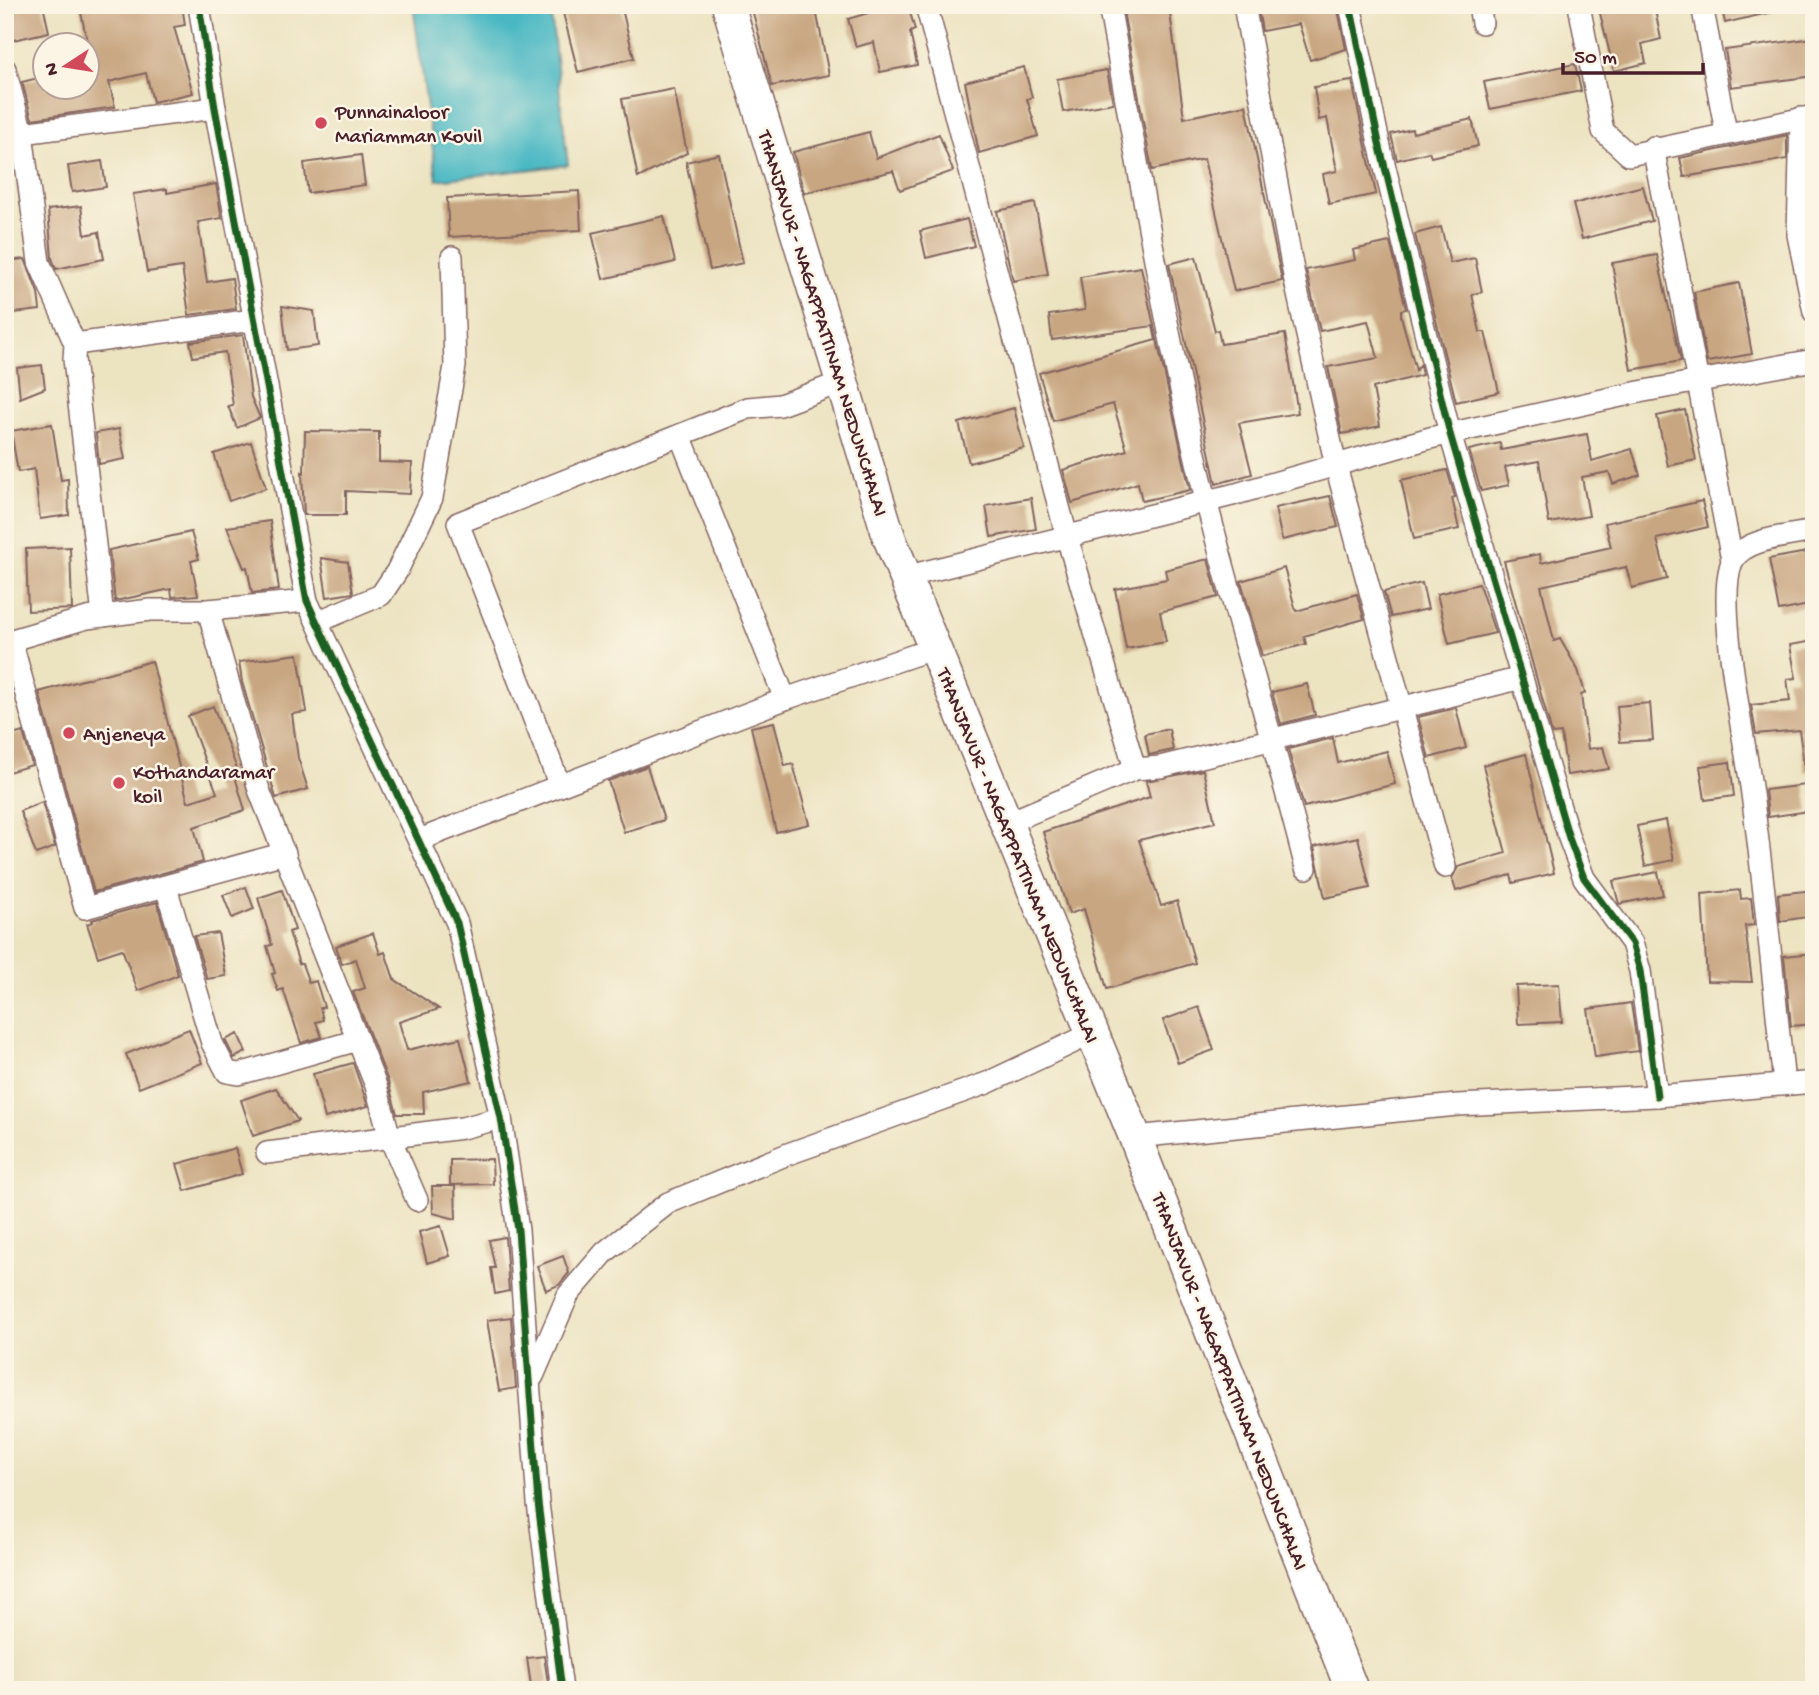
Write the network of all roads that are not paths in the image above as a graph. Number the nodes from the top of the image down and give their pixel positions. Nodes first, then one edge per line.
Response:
1 (200, 5) edge
2 (728, 5) edge
3 (926, 5) edge
4 (1109, 5) edge
5 (1244, 5) edge
6 (1350, 5) edge
7 (1579, 5) edge
8 (1702, 5) edge
9 (5, 69) edge
10 (215, 108) junction
11 (1807, 117) edge
12 (1726, 132) junction
13 (22, 133) junction
14 (1653, 148) junction
15 (452, 257) dead end
16 (1814, 312) edge
17 (253, 320) junction
18 (75, 344) junction
19 (1814, 360) edge
20 (842, 382) junction
21 (1700, 382) junction
22 (1450, 434) junction
23 (680, 435) junction
24 (1336, 466) junction
25 (1207, 500) junction
26 (1814, 531) edge
27 (1067, 537) junction
28 (1732, 560) junction
29 (905, 577) junction
30 (307, 601) junction
31 (208, 610) junction
32 (103, 616) junction
33 (317, 622) junction
34 (8, 641) edge
35 (935, 648) junction
36 (1522, 678) junction
37 (786, 699) junction
38 (1402, 705) junction
39 (1273, 738) junction
40 (1135, 769) junction
41 (560, 786) junction
42 (1007, 823) junction
43 (419, 840) junction
44 (285, 853) junction
45 (1445, 867) dead end
46 (1306, 868) dead end
47 (166, 887) junction
48 (1091, 1034) junction
49 (358, 1040) junction
50 (1814, 1082) edge
51 (1784, 1084) junction
52 (1657, 1096) junction
53 (501, 1118) junction
54 (1136, 1137) junction
55 (390, 1138) junction
56 (267, 1153) dead end
57 (417, 1200) dead end
58 (530, 1383) junction
59 (562, 1690) edge
60 (1352, 1690) edge

1 - 10 street
2 - 20 highway, THANJAVUR - NAGAPPATTINAM NEDUNCHALAI
3 - 27 street
4 - 25 street
5 - 24 street
6 - 22 street
7 - 14 street
8 - 12 street
9 - 13 street
10 - 13 street
10 - 17 street
11 - 12 street
11 - 16 street
12 - 14 street
13 - 18 street
14 - 21 street
15 - 33 street
17 - 18 street
17 - 30 street
18 - 32 street
19 - 21 street
20 - 23 street
20 - 29 highway, THANJAVUR - NAGAPPATTINAM NEDUNCHALAI
21 - 22 street
21 - 28 street
22 - 24 street
22 - 36 street
23 - 37 street
23 - 41 street
24 - 25 street
24 - 38 street
25 - 27 street
25 - 39 street
26 - 28 street
27 - 29 street
27 - 40 street
28 - 51 street
29 - 35 highway, THANJAVUR - NAGAPPATTINAM NEDUNCHALAI
30 - 31 street
30 - 33 street
31 - 32 street
31 - 44 street
32 - 34 street
33 - 43 street
34 - 47 street
35 - 37 street
35 - 42 highway, THANJAVUR - NAGAPPATTINAM NEDUNCHALAI
36 - 38 street
36 - 52 street
37 - 41 street
38 - 39 street
38 - 45 street
39 - 40 street
39 - 46 street
40 - 42 street
41 - 43 street
42 - 48 highway, THANJAVUR - NAGAPPATTINAM NEDUNCHALAI
43 - 53 street
44 - 47 street
44 - 49 street
47 - 49 street
48 - 54 highway, THANJAVUR - NAGAPPATTINAM NEDUNCHALAI
48 - 58 street
49 - 55 street
50 - 51 street
51 - 52 street
52 - 54 street
53 - 55 street
53 - 58 street
54 - 60 highway, THANJAVUR - NAGAPPATTINAM NEDUNCHALAI
55 - 56 street
55 - 57 street
58 - 59 street

